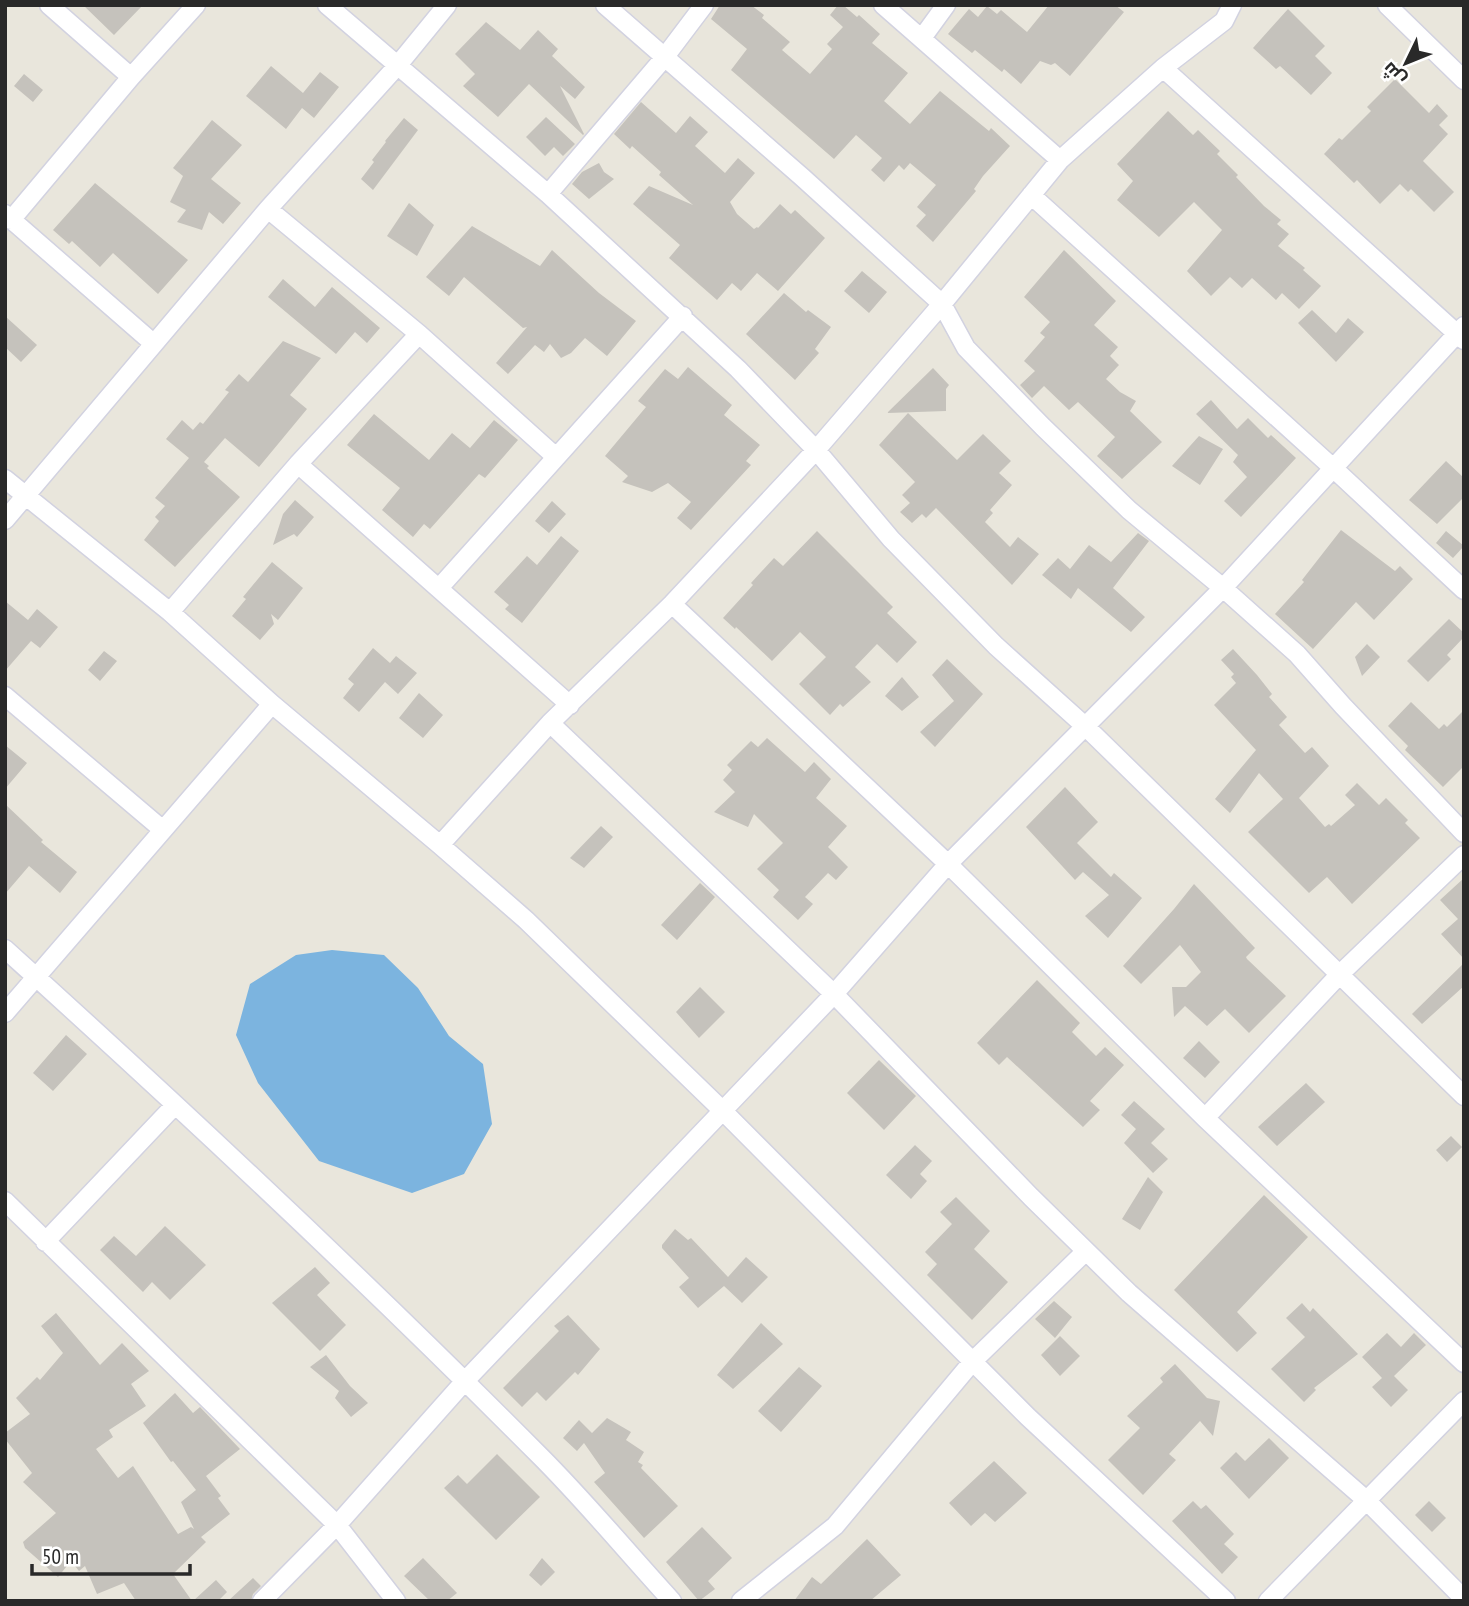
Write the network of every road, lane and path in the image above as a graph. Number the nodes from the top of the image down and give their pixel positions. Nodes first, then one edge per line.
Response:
1 (48, 5) edge
2 (196, 5) edge
3 (327, 5) edge
4 (447, 5) edge
5 (605, 5) edge
6 (704, 5) edge
7 (883, 5) edge
8 (946, 5) edge
9 (1232, 5) edge
10 (1387, 5) edge
11 (922, 38) junction
12 (664, 58) junction
13 (398, 65) junction
14 (1163, 68) junction
15 (131, 77) junction
16 (1464, 80) edge
17 (1060, 160) junction
18 (548, 194) junction
19 (1031, 195) junction
20 (268, 209) junction
21 (8, 217) edge
22 (942, 304) junction
23 (683, 316) junction
24 (1461, 333) edge
25 (419, 334) junction
26 (153, 343) junction
27 (816, 450) junction
28 (556, 457) junction
29 (298, 464) junction
30 (1332, 467) junction
31 (5, 479) edge
32 (24, 495) junction
33 (5, 520) edge
34 (439, 588) junction
35 (1223, 588) junction
36 (1464, 590) edge
37 (672, 604) junction
38 (170, 612) junction
39 (5, 696) edge
40 (272, 704) junction
41 (570, 705) junction
42 (550, 723) junction
43 (1086, 727) junction
44 (163, 830) junction
45 (1464, 833) edge
46 (440, 845) junction
47 (1464, 855) edge
48 (948, 864) junction
49 (5, 949) edge
50 (1340, 974) junction
51 (37, 978) junction
52 (834, 994) junction
53 (5, 1013) edge
54 (1464, 1096) edge
55 (175, 1105) junction
56 (722, 1110) junction
57 (1205, 1118) junction
58 (5, 1201) edge
59 (45, 1242) junction
60 (1086, 1251) junction
61 (973, 1361) junction
62 (1464, 1363) edge
63 (464, 1382) junction
64 (1464, 1401) edge
65 (1365, 1499) junction
66 (337, 1525) junction
67 (1464, 1599) edge
68 (262, 1601) edge
69 (396, 1601) edge
70 (672, 1601) edge
71 (741, 1601) edge
72 (1226, 1601) edge
73 (1268, 1601) edge

1 - 15 street
2 - 15 street
3 - 13 street
4 - 13 street
5 - 12 street
6 - 12 street
7 - 11 street
8 - 11 street
9 - 14 street
10 - 16 street
11 - 17 street
12 - 18 street
12 - 22 street
13 - 18 street
13 - 20 street
14 - 17 street
14 - 24 street
15 - 21 street
17 - 19 street
18 - 23 street
19 - 22 street
19 - 30 street
20 - 25 street
20 - 26 street
21 - 26 street
22 - 27 street
22 - 35 street
23 - 27 street
23 - 28 street
24 - 30 street
25 - 28 street
25 - 29 street
26 - 32 street
27 - 37 street
27 - 43 street
28 - 34 street
29 - 34 street
29 - 38 street
30 - 35 street
30 - 36 street
31 - 32 street
32 - 33 street
32 - 38 street
34 - 41 street
35 - 43 street
35 - 45 street
37 - 41 street
37 - 48 street
38 - 40 street
39 - 44 street
40 - 44 street
40 - 46 street
41 - 42 street
42 - 46 street
42 - 52 street
43 - 48 street
43 - 50 street
44 - 51 street
46 - 56 street
47 - 50 street
48 - 52 street
48 - 57 street
49 - 51 street
50 - 54 street
50 - 57 street
51 - 53 street
51 - 55 street
52 - 56 street
52 - 60 street
55 - 59 street
55 - 63 street
56 - 61 street
56 - 63 street
57 - 62 street
58 - 59 street
59 - 66 street
60 - 61 street
60 - 65 street
61 - 71 street
61 - 72 street
63 - 66 street
63 - 70 street
64 - 65 street
65 - 67 street
65 - 73 street
66 - 68 street
66 - 69 street

